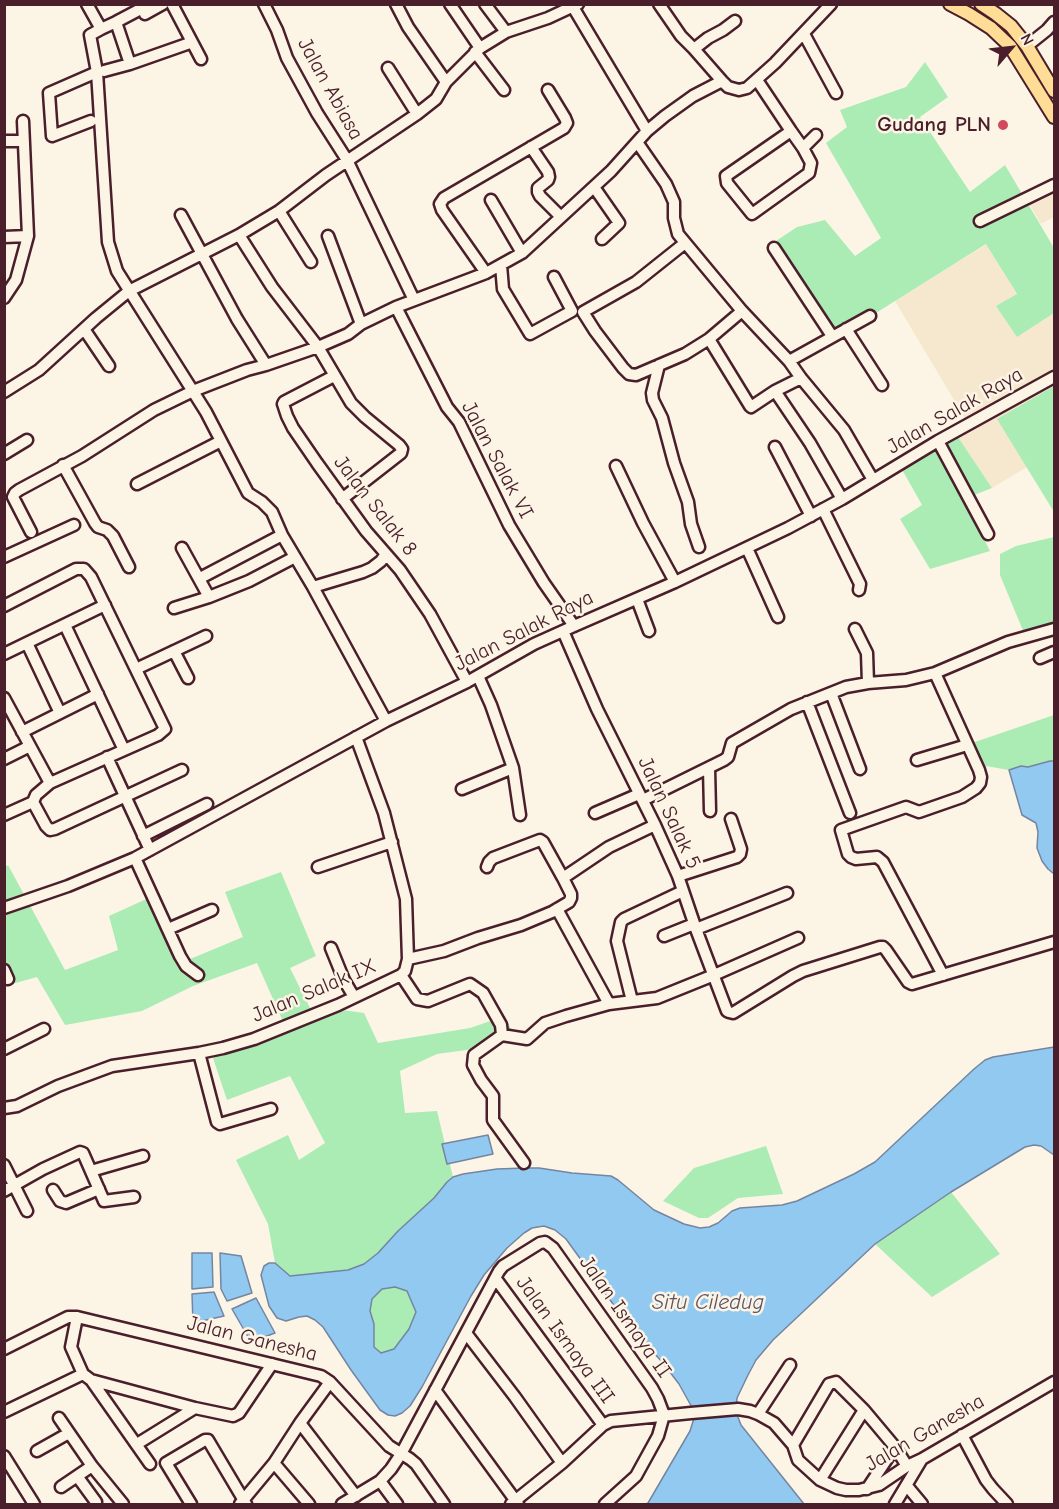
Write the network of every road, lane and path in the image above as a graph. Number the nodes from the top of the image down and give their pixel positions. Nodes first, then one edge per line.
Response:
1 (87, 4) edge
2 (150, 4) edge
3 (163, 4) edge
4 (172, 4) edge
5 (264, 4) edge
6 (396, 4) edge
7 (450, 4) edge
8 (485, 4) edge
9 (660, 4) edge
10 (831, 4) edge
11 (950, 4) edge
12 (981, 4) edge
13 (576, 6) edge
14 (735, 21) dead end
15 (1054, 22) edge
16 (117, 25) junction
17 (101, 29) junction
18 (506, 32) junction
19 (804, 34) junction
20 (187, 44) dead end
21 (1027, 46) junction
22 (694, 49) junction
23 (478, 50) junction
24 (201, 59) dead end
25 (130, 64) junction
26 (388, 68) dead end
27 (101, 72) junction
28 (757, 80) junction
29 (722, 81) junction
30 (446, 82) junction
31 (504, 90) dead end
32 (548, 90) dead end
33 (1054, 91) edge
34 (836, 93) dead end
35 (417, 114) junction
36 (1054, 117) edge
37 (91, 120) dead end
38 (23, 121) dead end
39 (647, 130) junction
40 (791, 131) junction
41 (816, 135) dead end
42 (4, 141) edge
43 (23, 141) junction
44 (637, 142) junction
45 (531, 147) junction
46 (803, 148) junction
47 (347, 160) junction
48 (1054, 185) edge
49 (594, 187) junction
50 (491, 200) dead end
51 (279, 211) junction
52 (181, 215) dead end
53 (561, 217) junction
54 (980, 221) dead end
55 (239, 235) junction
56 (28, 236) junction
57 (328, 236) dead end
58 (4, 237) edge
59 (602, 239) dead end
60 (685, 243) junction
61 (774, 248) dead end
62 (522, 253) junction
63 (201, 254) junction
64 (311, 262) dead end
65 (501, 265) junction
66 (486, 273) junction
67 (554, 277) dead end
68 (10, 280) edge
69 (129, 291) junction
70 (4, 298) edge
71 (414, 300) junction
72 (396, 307) junction
73 (742, 311) junction
74 (870, 316) dead end
75 (361, 324) junction
76 (846, 328) junction
77 (84, 329) junction
78 (832, 336) junction
79 (709, 339) junction
80 (318, 347) junction
81 (789, 361) junction
82 (266, 365) junction
83 (659, 365) junction
84 (109, 366) dead end
85 (334, 376) junction
86 (1054, 377) edge
87 (801, 378) junction
88 (882, 385) dead end
89 (193, 390) junction
90 (775, 391) junction
91 (4, 393) edge
92 (27, 440) dead end
93 (221, 441) junction
94 (938, 441) junction
95 (775, 447) dead end
96 (4, 454) edge
97 (63, 465) junction
98 (616, 466) dead end
99 (873, 480) junction
100 (137, 484) dead end
101 (342, 498) junction
102 (842, 499) junction
103 (823, 509) junction
104 (811, 516) junction
105 (74, 525) dead end
106 (31, 532) dead end
107 (988, 534) dead end
108 (282, 536) junction
109 (699, 547) dead end
110 (182, 548) dead end
111 (747, 548) junction
112 (386, 554) junction
113 (4, 557) edge
114 (295, 557) junction
115 (129, 567) dead end
116 (204, 576) dead end
117 (675, 582) junction
118 (313, 587) junction
119 (859, 590) dead end
120 (209, 597) junction
121 (637, 599) junction
122 (105, 605) junction
123 (4, 606) edge
124 (174, 608) dead end
125 (778, 617) dead end
126 (65, 625) junction
127 (574, 626) junction
128 (855, 628) dead end
129 (1054, 629) edge
130 (563, 631) junction
131 (649, 631) dead end
132 (206, 636) dead end
133 (27, 643) junction
134 (174, 651) junction
135 (1054, 652) edge
136 (4, 654) edge
137 (1040, 658) dead end
138 (136, 669) junction
139 (935, 673) junction
140 (478, 676) junction
141 (188, 678) dead end
142 (467, 682) junction
143 (868, 683) junction
144 (831, 693) junction
145 (99, 694) junction
146 (4, 698) edge
147 (807, 702) junction
148 (60, 713) junction
149 (386, 721) junction
150 (22, 732) junction
151 (356, 737) junction
152 (967, 745) junction
153 (30, 746) junction
154 (124, 750) junction
155 (107, 758) junction
156 (4, 759) edge
157 (917, 760) dead end
158 (513, 768) junction
159 (709, 768) junction
160 (860, 769) dead end
161 (182, 770) dead end
162 (50, 783) junction
163 (462, 789) dead end
164 (641, 796) junction
165 (124, 797) junction
166 (33, 802) junction
167 (207, 804) dead end
168 (710, 811) dead end
169 (596, 813) dead end
170 (850, 813) dead end
171 (4, 815) edge
172 (520, 815) dead end
173 (731, 819) dead end
174 (655, 825) junction
175 (143, 836) junction
176 (392, 842) junction
177 (150, 850) junction
178 (135, 858) junction
179 (318, 867) dead end
180 (487, 867) dead end
181 (678, 876) junction
182 (563, 878) junction
183 (683, 891) junction
184 (787, 893) dead end
185 (4, 908) edge
186 (557, 909) junction
187 (212, 910) dead end
188 (695, 927) junction
189 (168, 929) junction
190 (664, 936) dead end
191 (798, 938) dead end
192 (1054, 942) edge
193 (331, 948) dead end
194 (408, 959) junction
195 (198, 975) dead end
196 (402, 975) junction
197 (714, 975) junction
198 (943, 975) junction
199 (354, 997) junction
200 (632, 1001) junction
201 (609, 1004) junction
202 (44, 1029) dead end
203 (502, 1035) junction
204 (4, 1049) edge
205 (199, 1053) junction
206 (4, 1108) edge
207 (271, 1109) dead end
208 (144, 1156) dead end
209 (524, 1163) dead end
210 (4, 1165) edge
211 (91, 1171) junction
212 (9, 1188) edge
213 (99, 1189) junction
214 (53, 1190) dead end
215 (134, 1197) dead end
216 (27, 1211) dead end
217 (496, 1279) junction
218 (77, 1317) junction
219 (466, 1333) junction
220 (4, 1349) edge
221 (272, 1364) junction
222 (790, 1365) dead end
223 (87, 1377) junction
224 (330, 1382) junction
225 (1054, 1382) edge
226 (435, 1390) junction
227 (195, 1408) junction
228 (864, 1410) junction
229 (4, 1413) edge
230 (758, 1414) junction
231 (664, 1415) junction
232 (59, 1418) dead end
233 (300, 1423) junction
234 (603, 1425) junction
235 (69, 1433) junction
236 (962, 1435) junction
237 (137, 1444) junction
238 (793, 1445) junction
239 (895, 1447) junction
240 (37, 1451) dead end
241 (401, 1454) junction
242 (4, 1456) edge
243 (922, 1459) junction
244 (274, 1463) junction
245 (562, 1463) junction
246 (150, 1464) dead end
247 (92, 1466) junction
248 (907, 1466) junction
249 (77, 1476) junction
250 (820, 1480) junction
251 (380, 1481) junction
252 (907, 1486) junction
253 (61, 1487) dead end
254 (867, 1488) junction
255 (111, 1491) junction
256 (356, 1496) junction
257 (94, 1503) edge
258 (243, 1503) edge
259 (33, 1504) edge
260 (123, 1504) edge
261 (191, 1504) edge
262 (309, 1504) edge
263 (342, 1504) edge
264 (397, 1504) edge
265 (444, 1504) edge
266 (515, 1504) edge
267 (605, 1504) edge
268 (895, 1504) edge
269 (922, 1504) edge
270 (1007, 1504) edge

1 - 17 street
2 - 16 street
3 - 16 street
4 - 24 street
5 - 47 street, Jalan Abiasa
6 - 30 street
7 - 23 street
8 - 18 street
9 - 22 street
10 - 19 street
11 - 36 main road
12 - 21 main road
13 - 18 street
13 - 39 street
14 - 22 street
15 - 21 street
16 - 17 street
16 - 25 street
17 - 27 street
18 - 23 street
19 - 28 street
19 - 34 street
20 - 25 street
21 - 33 main road
22 - 29 street
23 - 30 street
23 - 31 street
25 - 27 street
26 - 35 street
27 - 37 street
27 - 69 street
28 - 29 street
28 - 40 street
29 - 39 street
30 - 35 street
32 - 45 street
35 - 47 street
38 - 43 street
39 - 44 street
40 - 46 street
40 - 46 street
41 - 46 street
42 - 43 street
43 - 56 street
44 - 49 street
44 - 60 street
45 - 53 street
45 - 66 street
47 - 51 street
47 - 71 street, Jalan Abiasa
48 - 54 street
49 - 53 street
49 - 59 street
50 - 62 street
51 - 55 street
51 - 64 street
52 - 63 street
53 - 62 street
55 - 63 street
55 - 80 street
56 - 58 street
56 - 68 street
57 - 75 street
60 - 73 street
60 - 83 street
61 - 78 street
62 - 65 street
63 - 69 street
63 - 82 street
65 - 66 street
65 - 67 street
66 - 71 street
68 - 70 street
69 - 77 street
69 - 89 street
71 - 72 street
72 - 75 street
72 - 127 street, Jalan Salak VI
73 - 79 street
73 - 81 street
74 - 76 street
75 - 80 street
76 - 78 street
76 - 88 street
77 - 84 street
77 - 91 street
78 - 81 street
79 - 83 street
79 - 90 street
80 - 82 street
80 - 85 street
81 - 87 street
82 - 89 street
83 - 109 street
85 - 101 street, Jalan Salak 8
85 - 101 street
86 - 94 street, Jalan Salak Raya
87 - 90 street
87 - 99 street
89 - 93 street
89 - 97 street
90 - 102 street
92 - 96 street
93 - 100 street
93 - 108 street
94 - 99 street, Jalan Salak Raya
94 - 107 street
95 - 104 street
97 - 106 street
97 - 115 street
98 - 117 street
99 - 102 street, Jalan Salak Raya
101 - 112 street, Jalan Salak 8
102 - 103 street, Jalan Salak Raya
103 - 104 street, Jalan Salak Raya
103 - 119 street
104 - 111 street, Jalan Salak Raya
105 - 113 street
108 - 114 street
108 - 116 street
110 - 120 street
111 - 117 street, Jalan Salak Raya
111 - 125 street
112 - 118 street
112 - 142 street, Jalan Salak 8
114 - 118 street
114 - 120 street
117 - 121 street, Jalan Salak Raya
118 - 149 street
120 - 124 street
121 - 127 street, Jalan Salak Raya
121 - 131 street
122 - 123 street
122 - 126 street
122 - 138 street
126 - 133 street
126 - 145 street
127 - 130 street, Jalan Salak Raya
128 - 143 street
129 - 139 street
130 - 140 street, Jalan Salak Raya
130 - 164 street, Jalan Salak 5
132 - 134 street
133 - 136 street
133 - 148 street
134 - 138 street
134 - 141 street
135 - 137 street
138 - 154 street
139 - 143 street
139 - 152 street
140 - 142 street, Jalan Salak Raya
140 - 158 street
142 - 149 street, Jalan Salak Raya
143 - 144 street
144 - 147 street
144 - 160 street
145 - 148 street
145 - 154 street
146 - 150 street
147 - 159 street
147 - 170 street
148 - 150 street
149 - 151 street, Jalan Salak Raya
150 - 153 street
151 - 176 street, Jalan Salak IX
151 - 177 street, Jalan Salak Raya
152 - 157 street
152 - 198 street
153 - 156 street
153 - 162 street
154 - 155 street
155 - 162 street
155 - 165 street
158 - 163 street
158 - 172 street
159 - 164 street
159 - 168 street
161 - 165 street
162 - 166 street
164 - 169 street
164 - 174 street, Jalan Salak 5
165 - 166 street
165 - 175 street
166 - 171 street
167 - 175 street
173 - 181 street
174 - 181 street, Jalan Salak 5
174 - 182 street
175 - 177 street
176 - 179 street
176 - 194 street, Jalan Salak IX
177 - 178 street, Jalan Salak Raya
178 - 185 street, Jalan Salak Raya
178 - 189 street
180 - 182 street
181 - 183 street, Jalan Salak 5
182 - 186 street
183 - 188 street, Jalan Salak 5
183 - 200 street
184 - 188 street
186 - 194 street
186 - 201 street
187 - 189 street
188 - 190 street
188 - 197 street, Jalan Salak 5
189 - 195 street
191 - 197 street
192 - 198 street
193 - 199 street
194 - 196 street, Jalan Salak IX
196 - 199 street, Jalan Salak IX
196 - 203 street
197 - 198 street, Jalan Salak 5
197 - 200 street
199 - 205 street, Jalan Salak IX
200 - 201 street
201 - 203 street
202 - 204 street
203 - 209 street
205 - 206 street, Jalan Salak IX
205 - 207 street
208 - 211 street
210 - 212 street
211 - 212 street
211 - 213 street
212 - 216 street
213 - 214 street
213 - 215 street
217 - 219 street
217 - 231 street, Jalan Ismaya II
217 - 234 street, Jalan Ismaya III
218 - 220 street
218 - 221 street, Jalan Ganesha
218 - 223 street
219 - 226 street
219 - 245 street
221 - 224 street, Jalan Ganesha
221 - 227 street
222 - 230 street
223 - 227 street
223 - 229 street
223 - 237 street
224 - 233 street
224 - 241 street, Jalan Ganesha
225 - 236 street, Jalan Ganesha
226 - 241 street
226 - 266 street
227 - 237 street
228 - 238 street
228 - 239 street
228 - 250 street
230 - 231 street, Jalan Ganesha
230 - 238 street, Jalan Ganesha
231 - 234 street, Jalan Ganesha
231 - 267 street
232 - 235 street
233 - 244 street
233 - 256 street
234 - 245 street
235 - 240 street
235 - 247 street
236 - 243 street, Jalan Ganesha
236 - 270 street
237 - 246 street
238 - 250 street, Jalan Ganesha
239 - 248 street
239 - 254 street
241 - 251 street
241 - 265 street, Jalan Ganesha
242 - 259 street
243 - 248 street, Jalan Ganesha
243 - 252 street
244 - 258 street
244 - 262 street
245 - 266 street
247 - 249 street
247 - 255 street
248 - 254 street, Jalan Ganesha
249 - 253 street
249 - 257 street
250 - 254 street, Jalan Ganesha
251 - 256 street
251 - 264 street
252 - 268 street
252 - 269 street
255 - 257 street
255 - 260 street
256 - 263 street
258 - 261 street

